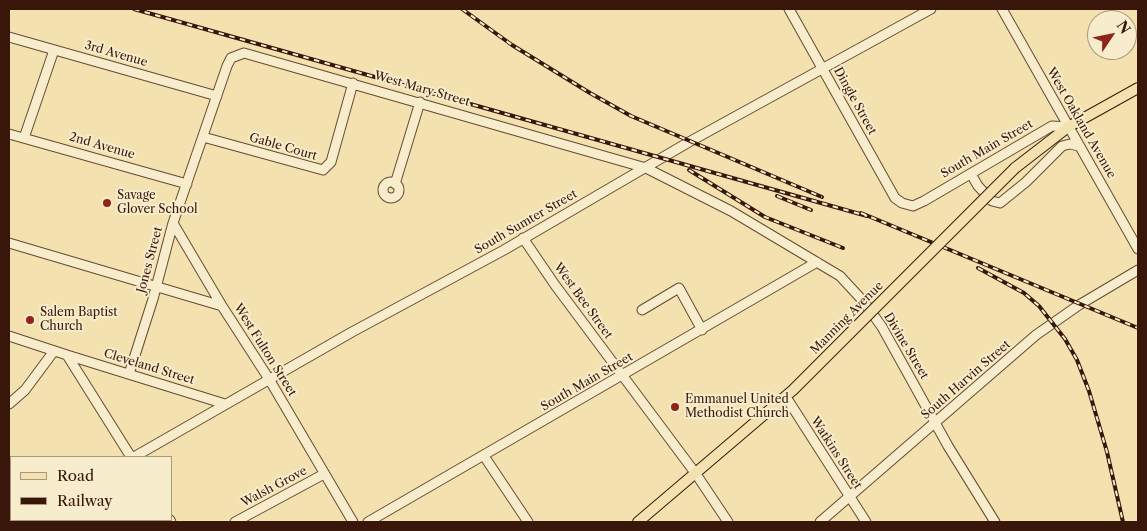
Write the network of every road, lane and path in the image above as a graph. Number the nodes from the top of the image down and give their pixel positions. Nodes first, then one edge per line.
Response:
1 (789, 9) edge
2 (931, 9) edge
3 (1002, 9) edge
4 (9, 37) edge
5 (54, 50) junction
6 (823, 69) junction
7 (353, 83) junction
8 (1138, 88) edge
9 (217, 96) junction
10 (420, 102) junction
11 (1068, 127) junction
12 (9, 134) edge
13 (203, 137) junction
14 (24, 138) junction
15 (1079, 146) junction
16 (646, 168) junction
17 (971, 174) junction
18 (188, 184) junction
19 (395, 184) dead end
20 (902, 203) joint
21 (173, 222) junction
22 (523, 238) junction
23 (9, 243) edge
24 (1138, 249) edge
25 (817, 262) junction
26 (1138, 270) edge
27 (156, 287) junction
28 (222, 306) junction
29 (642, 310) dead end
30 (702, 330) junction
31 (9, 336) edge
32 (54, 351) junction
33 (67, 355) junction
34 (129, 374) junction
35 (622, 376) junction
36 (269, 379) junction
37 (786, 397) junction
38 (9, 404) edge
39 (225, 404) junction
40 (937, 423) junction
41 (131, 456) edge
42 (134, 456) edge
43 (484, 456) junction
44 (324, 474) junction
45 (696, 474) junction
46 (850, 497) junction
47 (235, 522) edge
48 (353, 522) edge
49 (368, 522) edge
50 (528, 522) edge
51 (638, 522) edge
52 (728, 522) edge
53 (820, 522) edge
54 (866, 522) edge
55 (995, 522) edge

1 - 6 street, Dingle Street
2 - 6 street, South Sumter Street
3 - 11 street, West Oakland Avenue
4 - 5 street, 3rd Avenue
5 - 9 street, 3rd Avenue
5 - 14 street
6 - 16 street, South Sumter Street
6 - 20 street, Dingle Street
7 - 9 street, West Mary Street
7 - 10 street, West Mary Street
7 - 13 street, Gable Court
8 - 11 main road, South Main Street
9 - 13 street, Jones Street
10 - 16 street, West Mary Street
10 - 19 street
11 - 15 street, West Oakland Avenue
11 - 17 street, South Main Street
11 - 37 main road, Manning Avenue, bridge
12 - 14 street, 2nd Avenue
13 - 18 street, Jones Street
14 - 18 street, 2nd Avenue
15 - 17 street
15 - 24 street, West Oakland Avenue
16 - 22 street, South Sumter Street
16 - 25 street, Divine Street
17 - 20 street, South Main Street
18 - 21 street, Jones Street
21 - 27 street, Jones Street
21 - 28 street
22 - 35 street, West Bee Street
22 - 36 street, South Sumter Street
23 - 27 street, West Fulton Street
25 - 30 street, South Main Street
25 - 40 street, Divine Street
26 - 40 street, South Harvin Street
27 - 28 street, West Fulton Street
27 - 34 street, Jones Street
28 - 36 street, West Fulton Street
29 - 30 street
30 - 35 street, South Main Street
31 - 32 street, Cleveland Street
32 - 33 street, Cleveland Street
32 - 38 street
33 - 34 street, Cleveland Street
33 - 41 street
34 - 39 street, Cleveland Street
35 - 43 street, South Main Street
35 - 45 street, West Bee Street
36 - 39 street, South Sumter Street
36 - 44 street, West Fulton Street
37 - 45 main road, Manning Avenue
37 - 46 street, Watkins Street
39 - 42 street, South Sumter Street
40 - 46 street, South Harvin Street
40 - 55 street, Divine Street
43 - 49 street, South Main Street
43 - 50 street
44 - 47 street, Walsh Grove
44 - 48 street, West Fulton Street
45 - 51 main road, Manning Avenue
45 - 52 street, West Bee Street
46 - 53 street, South Harvin Street
46 - 54 street, Watkins Street

